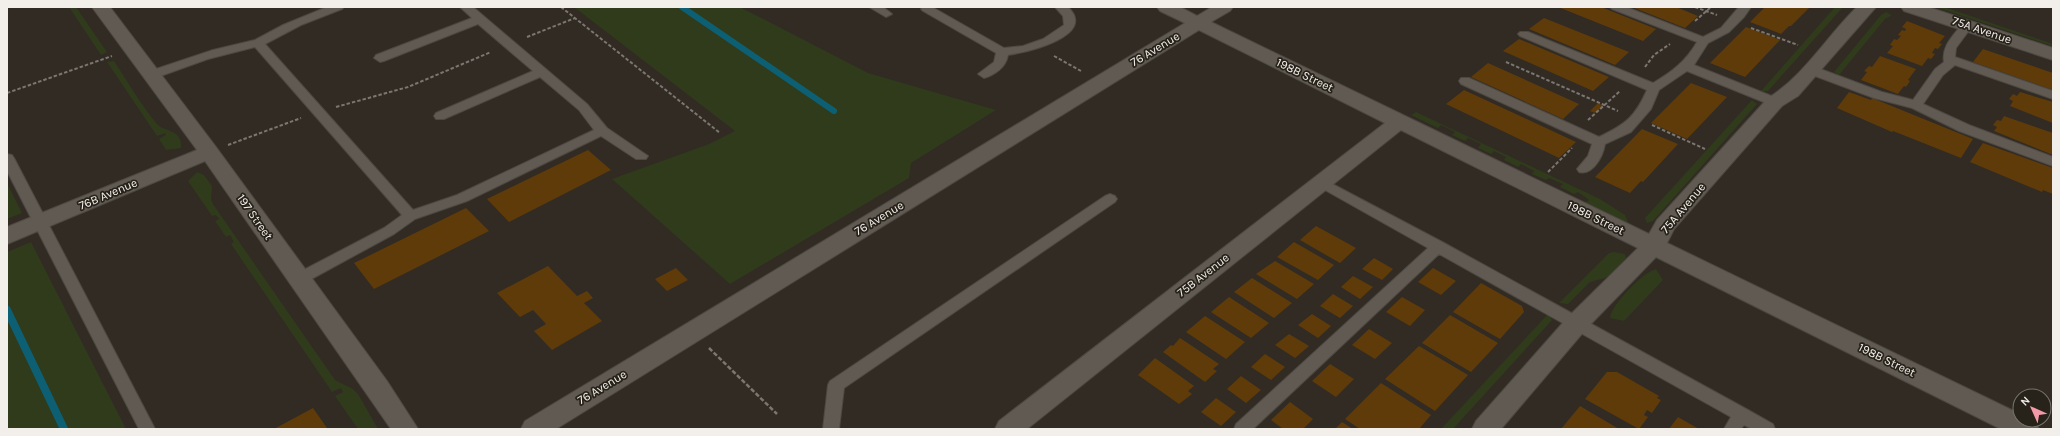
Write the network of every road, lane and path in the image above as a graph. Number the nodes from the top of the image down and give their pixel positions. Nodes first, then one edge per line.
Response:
1 (101, 7) edge
2 (338, 7) edge
3 (466, 7) edge
4 (561, 7) edge
5 (875, 7) edge
6 (1061, 7) edge
7 (1166, 7) edge
8 (1224, 7) edge
9 (1616, 7) edge
10 (1695, 7) edge
11 (1711, 7) edge
12 (1745, 7) edge
13 (1867, 7) edge
14 (1910, 7) edge
15 (927, 9) dead end
16 (1706, 11) junction
17 (886, 14) dead end
18 (575, 18) junction
19 (480, 19) junction
20 (1199, 22) junction
21 (1692, 24) dead end
22 (1967, 25) junction
23 (1750, 27) dead end
24 (1524, 34) dead end
25 (1674, 41) dead end
26 (1704, 41) junction
27 (258, 43) junction
28 (509, 45) junction
29 (1798, 45) dead end
30 (132, 49) junction
31 (1002, 52) junction
32 (2053, 54) edge
33 (380, 58) dead end
34 (1950, 59) junction
35 (1506, 62) dead end
36 (1686, 66) junction
37 (1811, 70) junction
38 (1641, 71) dead end
39 (541, 72) junction
40 (984, 74) dead end
41 (151, 75) junction
42 (1465, 81) dead end
43 (1654, 88) junction
44 (1622, 89) dead end
45 (7, 93) edge
46 (2053, 95) edge
47 (1775, 102) junction
48 (1604, 105) junction
49 (1916, 105) junction
50 (1619, 111) dead end
51 (319, 112) junction
52 (440, 116) dead end
53 (1399, 122) junction
54 (1645, 122) dead end
55 (1590, 125) dead end
56 (602, 131) junction
57 (720, 133) dead end
58 (1599, 142) junction
59 (1575, 146) dead end
60 (1705, 149) dead end
61 (209, 152) junction
62 (641, 156) dead end
63 (7, 158) edge
64 (2053, 162) edge
65 (1584, 169) dead end
66 (1548, 172) dead end
67 (1321, 182) junction
68 (1110, 199) dead end
69 (410, 216) junction
70 (40, 223) junction
71 (7, 236) edge
72 (1439, 246) junction
73 (1654, 246) junction
74 (299, 279) junction
75 (1577, 323) junction
76 (708, 346) dead end
77 (777, 414) dead end
78 (1742, 415) junction
79 (147, 429) edge
80 (405, 429) edge
81 (534, 429) edge
82 (831, 429) edge
83 (1008, 429) edge
84 (1242, 429) edge
85 (1485, 429) edge
86 (1732, 429) edge
87 (1767, 429) edge
88 (2026, 429) edge

1 - 30 street, 197 Street
2 - 27 lane
3 - 19 lane
4 - 18 path
5 - 17 lane
6 - 31 lane
7 - 20 street, 198B Street
8 - 20 street, 76 Avenue
9 - 26 lane
10 - 16 path
11 - 16 path
12 - 26 lane
13 - 37 street, 75A Avenue
14 - 22 street, 75A Avenue
15 - 31 lane
16 - 21 path
18 - 28 path
18 - 57 path
19 - 28 lane
19 - 33 lane
20 - 53 street, 198B Street
20 - 81 street, 76 Avenue
22 - 32 street, 75A Avenue
22 - 34 lane
23 - 29 path
24 - 43 lane
25 - 38 path
26 - 36 lane
27 - 41 lane
27 - 51 lane
28 - 39 lane
28 - 51 path
30 - 41 street, 197 Street
30 - 45 path
31 - 40 lane
34 - 46 lane
34 - 49 lane
35 - 48 path
36 - 43 lane
36 - 47 lane
37 - 47 street, 75A Avenue
37 - 49 lane
39 - 52 lane
39 - 56 lane
41 - 61 street, 197 Street
42 - 58 lane
43 - 58 lane
44 - 48 path
47 - 73 street, 75A Avenue
48 - 50 path
48 - 55 path
49 - 64 lane
51 - 61 path
51 - 69 lane
53 - 67 street, 75B Avenue
53 - 73 street, 198B Street
54 - 60 path
56 - 62 lane
56 - 69 lane
58 - 65 lane
59 - 66 path
61 - 70 street, 76B Avenue
61 - 74 street, 197 Street
63 - 70 lane
67 - 72 lane
67 - 83 street, 75B Avenue
68 - 82 lane
69 - 74 lane
70 - 71 street, 76B Avenue
70 - 79 lane
72 - 75 lane
72 - 84 lane
73 - 75 street, 75A Avenue
73 - 88 street, 198B Street
74 - 80 street, 197 Street
75 - 78 lane
75 - 85 street, 75A Avenue
76 - 77 path
78 - 86 lane
78 - 87 lane

